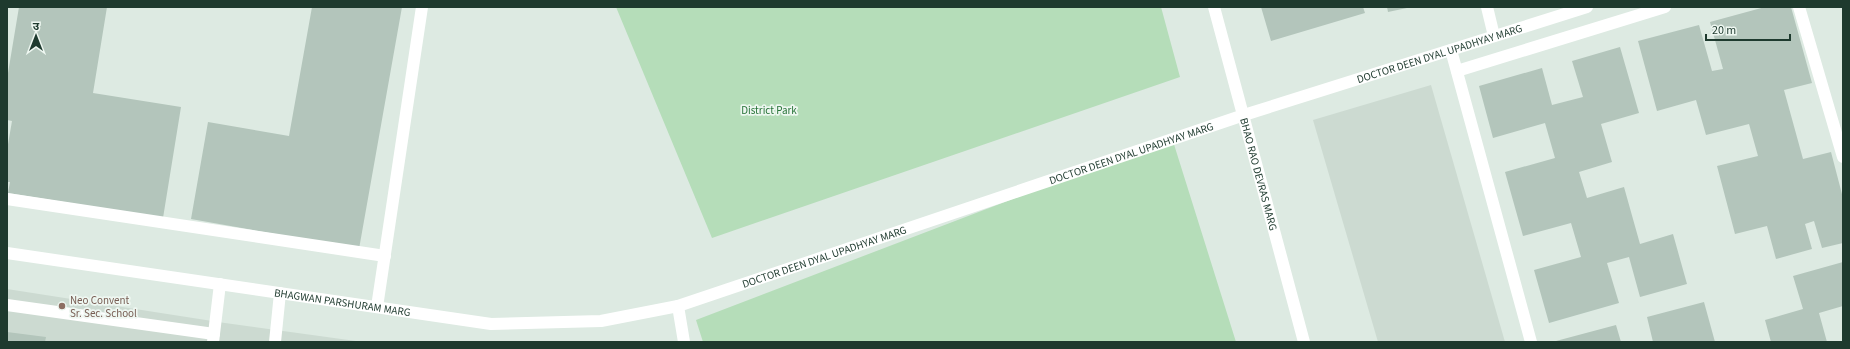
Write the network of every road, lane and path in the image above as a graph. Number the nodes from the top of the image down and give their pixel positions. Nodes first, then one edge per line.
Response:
1 (422, 7) edge
2 (1214, 7) edge
3 (1487, 7) edge
4 (1587, 7) edge
5 (1665, 7) edge
6 (1799, 7) edge
7 (1494, 36) junction
8 (1451, 50) junction
9 (1457, 71) junction
10 (1244, 115) junction
11 (1843, 157) edge
12 (7, 199) edge
13 (7, 253) edge
14 (385, 256) junction
15 (220, 284) junction
16 (280, 293) junction
17 (7, 305) edge
18 (678, 306) junction
19 (377, 307) junction
20 (213, 338) edge
21 (275, 342) edge
22 (684, 342) edge
23 (1304, 342) edge
24 (1531, 342) edge

1 - 14 street
2 - 10 street, BHAO RAO DEVRAS MARG
3 - 7 street
4 - 7 street, DOCTOR DEEN DYAL UPADHYAY MARG
5 - 9 street
6 - 11 street
7 - 8 street, DOCTOR DEEN DYAL UPADHYAY MARG
8 - 9 street
8 - 10 street, DOCTOR DEEN DYAL UPADHYAY MARG
9 - 24 street
10 - 18 street, DOCTOR DEEN DYAL UPADHYAY MARG
10 - 23 street, BHAO RAO DEVRAS MARG
12 - 14 street
13 - 15 street, BHAGWAN PARSHURAM MARG
14 - 19 street
15 - 16 street, BHAGWAN PARSHURAM MARG
15 - 20 street
16 - 19 street, BHAGWAN PARSHURAM MARG
16 - 21 street
17 - 20 street
18 - 19 street, BHAGWAN PARSHURAM MARG
18 - 22 street

